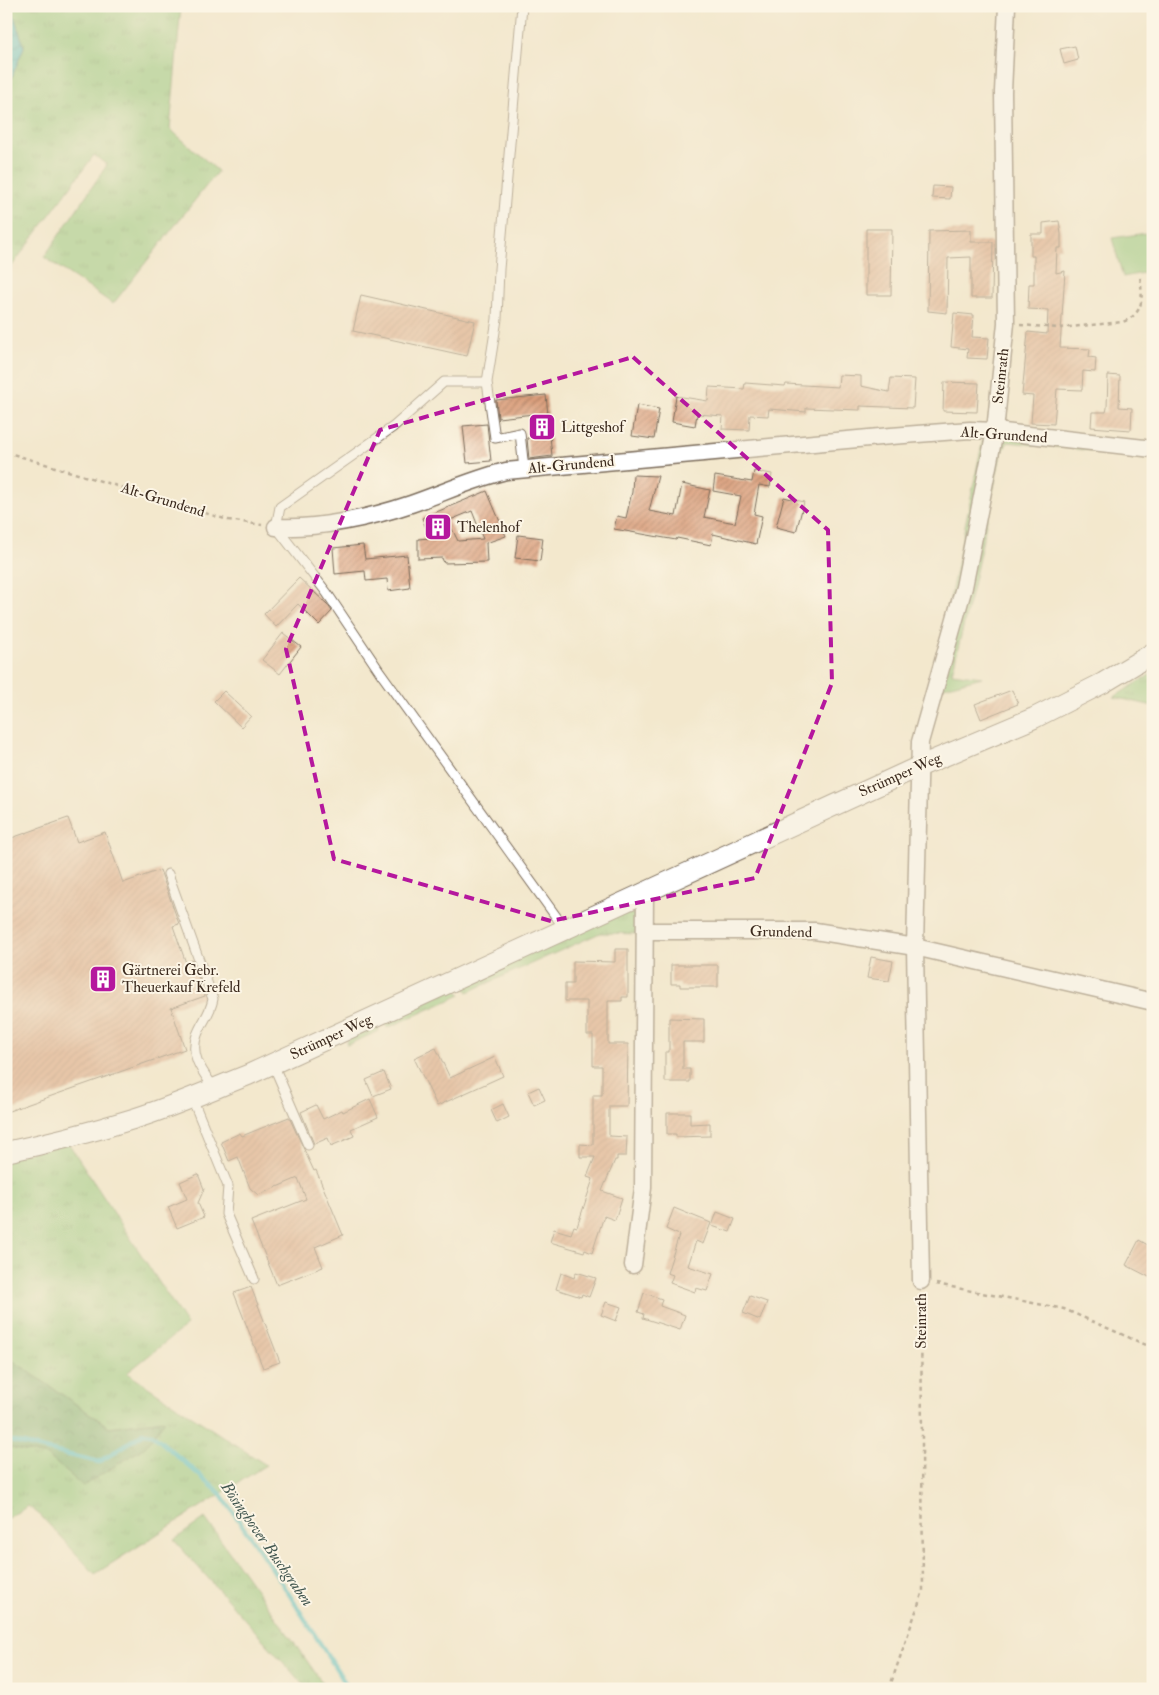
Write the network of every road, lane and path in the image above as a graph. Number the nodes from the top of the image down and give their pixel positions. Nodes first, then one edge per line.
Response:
1 (522, 6) edge
2 (1007, 6) edge
3 (1140, 275) dead end
4 (1006, 323) junction
5 (487, 382) junction
6 (995, 431) junction
7 (1153, 449) edge
8 (6, 452) edge
9 (524, 469) junction
10 (276, 527) junction
11 (1153, 653) edge
12 (918, 767) junction
13 (168, 874) dead end
14 (645, 892) junction
15 (565, 929) junction
16 (646, 931) junction
17 (915, 947) junction
18 (1153, 1002) edge
19 (273, 1064) junction
20 (214, 1088) junction
21 (192, 1098) junction
22 (308, 1144) dead end
23 (6, 1152) edge
24 (633, 1265) dead end
25 (254, 1279) dead end
26 (921, 1281) junction
27 (1153, 1348) edge
28 (889, 1689) edge

1 - 5 lane
2 - 4 street, Steinrath
3 - 4 path
4 - 6 street, Steinrath
5 - 9 lane
5 - 10 lane
6 - 7 street, Alt-Grundend
6 - 9 street, Alt-Grundend
6 - 12 street, Steinrath
8 - 10 path, Alt-Grundend
9 - 10 street, Alt-Grundend
10 - 15 lane
11 - 12 street, Strümper Weg
12 - 14 street, Strümper Weg
12 - 17 street
13 - 20 lane
14 - 15 street, Strümper Weg
14 - 16 street
15 - 19 street, Strümper Weg
16 - 17 street, Grundend
16 - 24 street
17 - 18 street, Grundend
17 - 26 street, Steinrath
19 - 20 street, Strümper Weg
19 - 22 lane
20 - 21 street, Strümper Weg
21 - 23 street, Strümper Weg
21 - 25 lane
26 - 27 path
26 - 28 path, Steinrath

